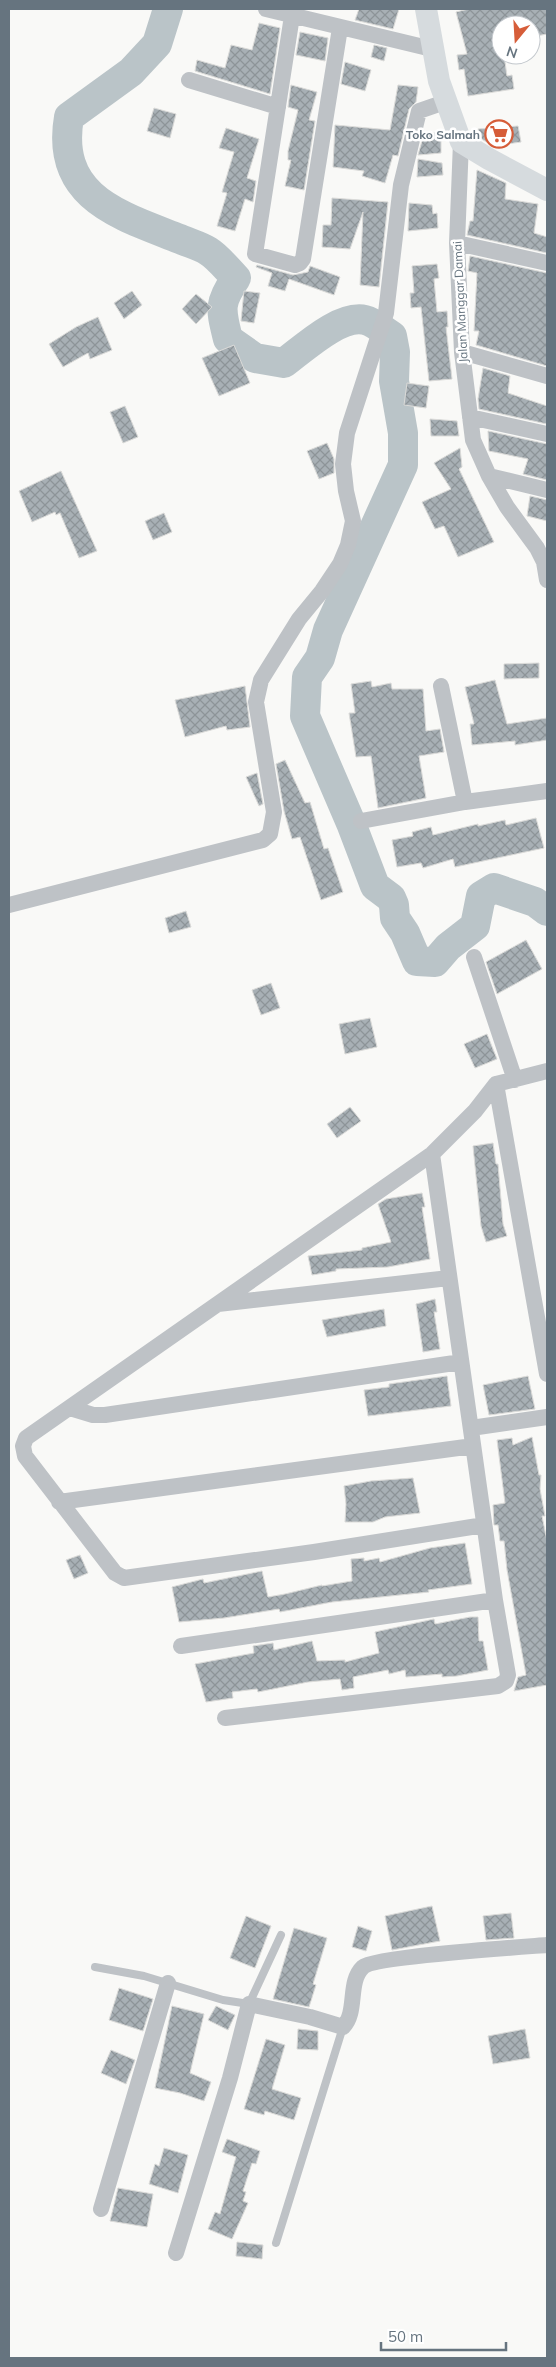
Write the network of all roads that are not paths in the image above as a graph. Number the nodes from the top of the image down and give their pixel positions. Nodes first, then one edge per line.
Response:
1 (266, 9) edge
2 (426, 9) edge
3 (292, 16) junction
4 (340, 28) junction
5 (432, 49) junction
6 (189, 80) dead end
7 (445, 102) junction
8 (278, 108) junction
9 (461, 142) junction
10 (547, 190) edge
11 (456, 243) junction
12 (547, 263) edge
13 (462, 352) junction
14 (547, 376) edge
15 (470, 417) junction
16 (547, 434) edge
17 (489, 476) junction
18 (547, 490) edge
19 (547, 580) edge
20 (441, 686) dead end
21 (547, 791) edge
22 (465, 802) junction
23 (361, 821) dead end
24 (9, 905) edge
25 (474, 957) dead end
26 (547, 1071) edge
27 (515, 1080) junction
28 (496, 1084) junction
29 (432, 1154) junction
30 (449, 1278) junction
31 (216, 1305) junction
32 (461, 1362) junction
33 (547, 1374) edge
34 (70, 1408) junction
35 (547, 1417) edge
36 (471, 1428) junction
37 (473, 1446) junction
38 (59, 1502) junction
39 (484, 1525) junction
40 (495, 1600) junction
41 (181, 1646) dead end
42 (225, 1718) dead end
43 (281, 1935) dead end
44 (547, 1945) edge
45 (95, 1968) dead end
46 (168, 1983) junction
47 (249, 2004) junction
48 (343, 2027) junction
49 (101, 2209) dead end
50 (276, 2243) dead end
51 (176, 2253) dead end

1 - 3 street
2 - 5 street, Jalan Manggar Damai
3 - 4 street
3 - 8 street
4 - 5 street
4 - 8 street
5 - 7 street, Jalan Manggar Damai
6 - 8 street
7 - 9 street, Jalan Manggar Damai
7 - 24 street
9 - 10 street
9 - 11 street, Jalan Manggar Damai
11 - 12 street
11 - 13 street, Jalan Manggar Damai
13 - 14 street
13 - 15 street, Jalan Manggar Damai
15 - 16 street
15 - 17 street, Jalan Manggar Damai
17 - 18 street
17 - 19 street, Jalan Manggar Damai
20 - 22 street
21 - 22 street
22 - 23 street
25 - 27 street
26 - 27 street
27 - 28 street
28 - 29 street
28 - 33 street
29 - 30 street
29 - 31 street
30 - 31 street
30 - 32 street
31 - 34 street
32 - 34 street
32 - 36 street
34 - 38 street
35 - 36 street
36 - 37 street
37 - 38 street
37 - 39 street
38 - 39 street
39 - 40 street
40 - 41 street
40 - 42 street
43 - 47 lane
44 - 48 street
45 - 46 lane
46 - 47 lane
46 - 49 street
47 - 48 street
47 - 51 street
48 - 50 lane

